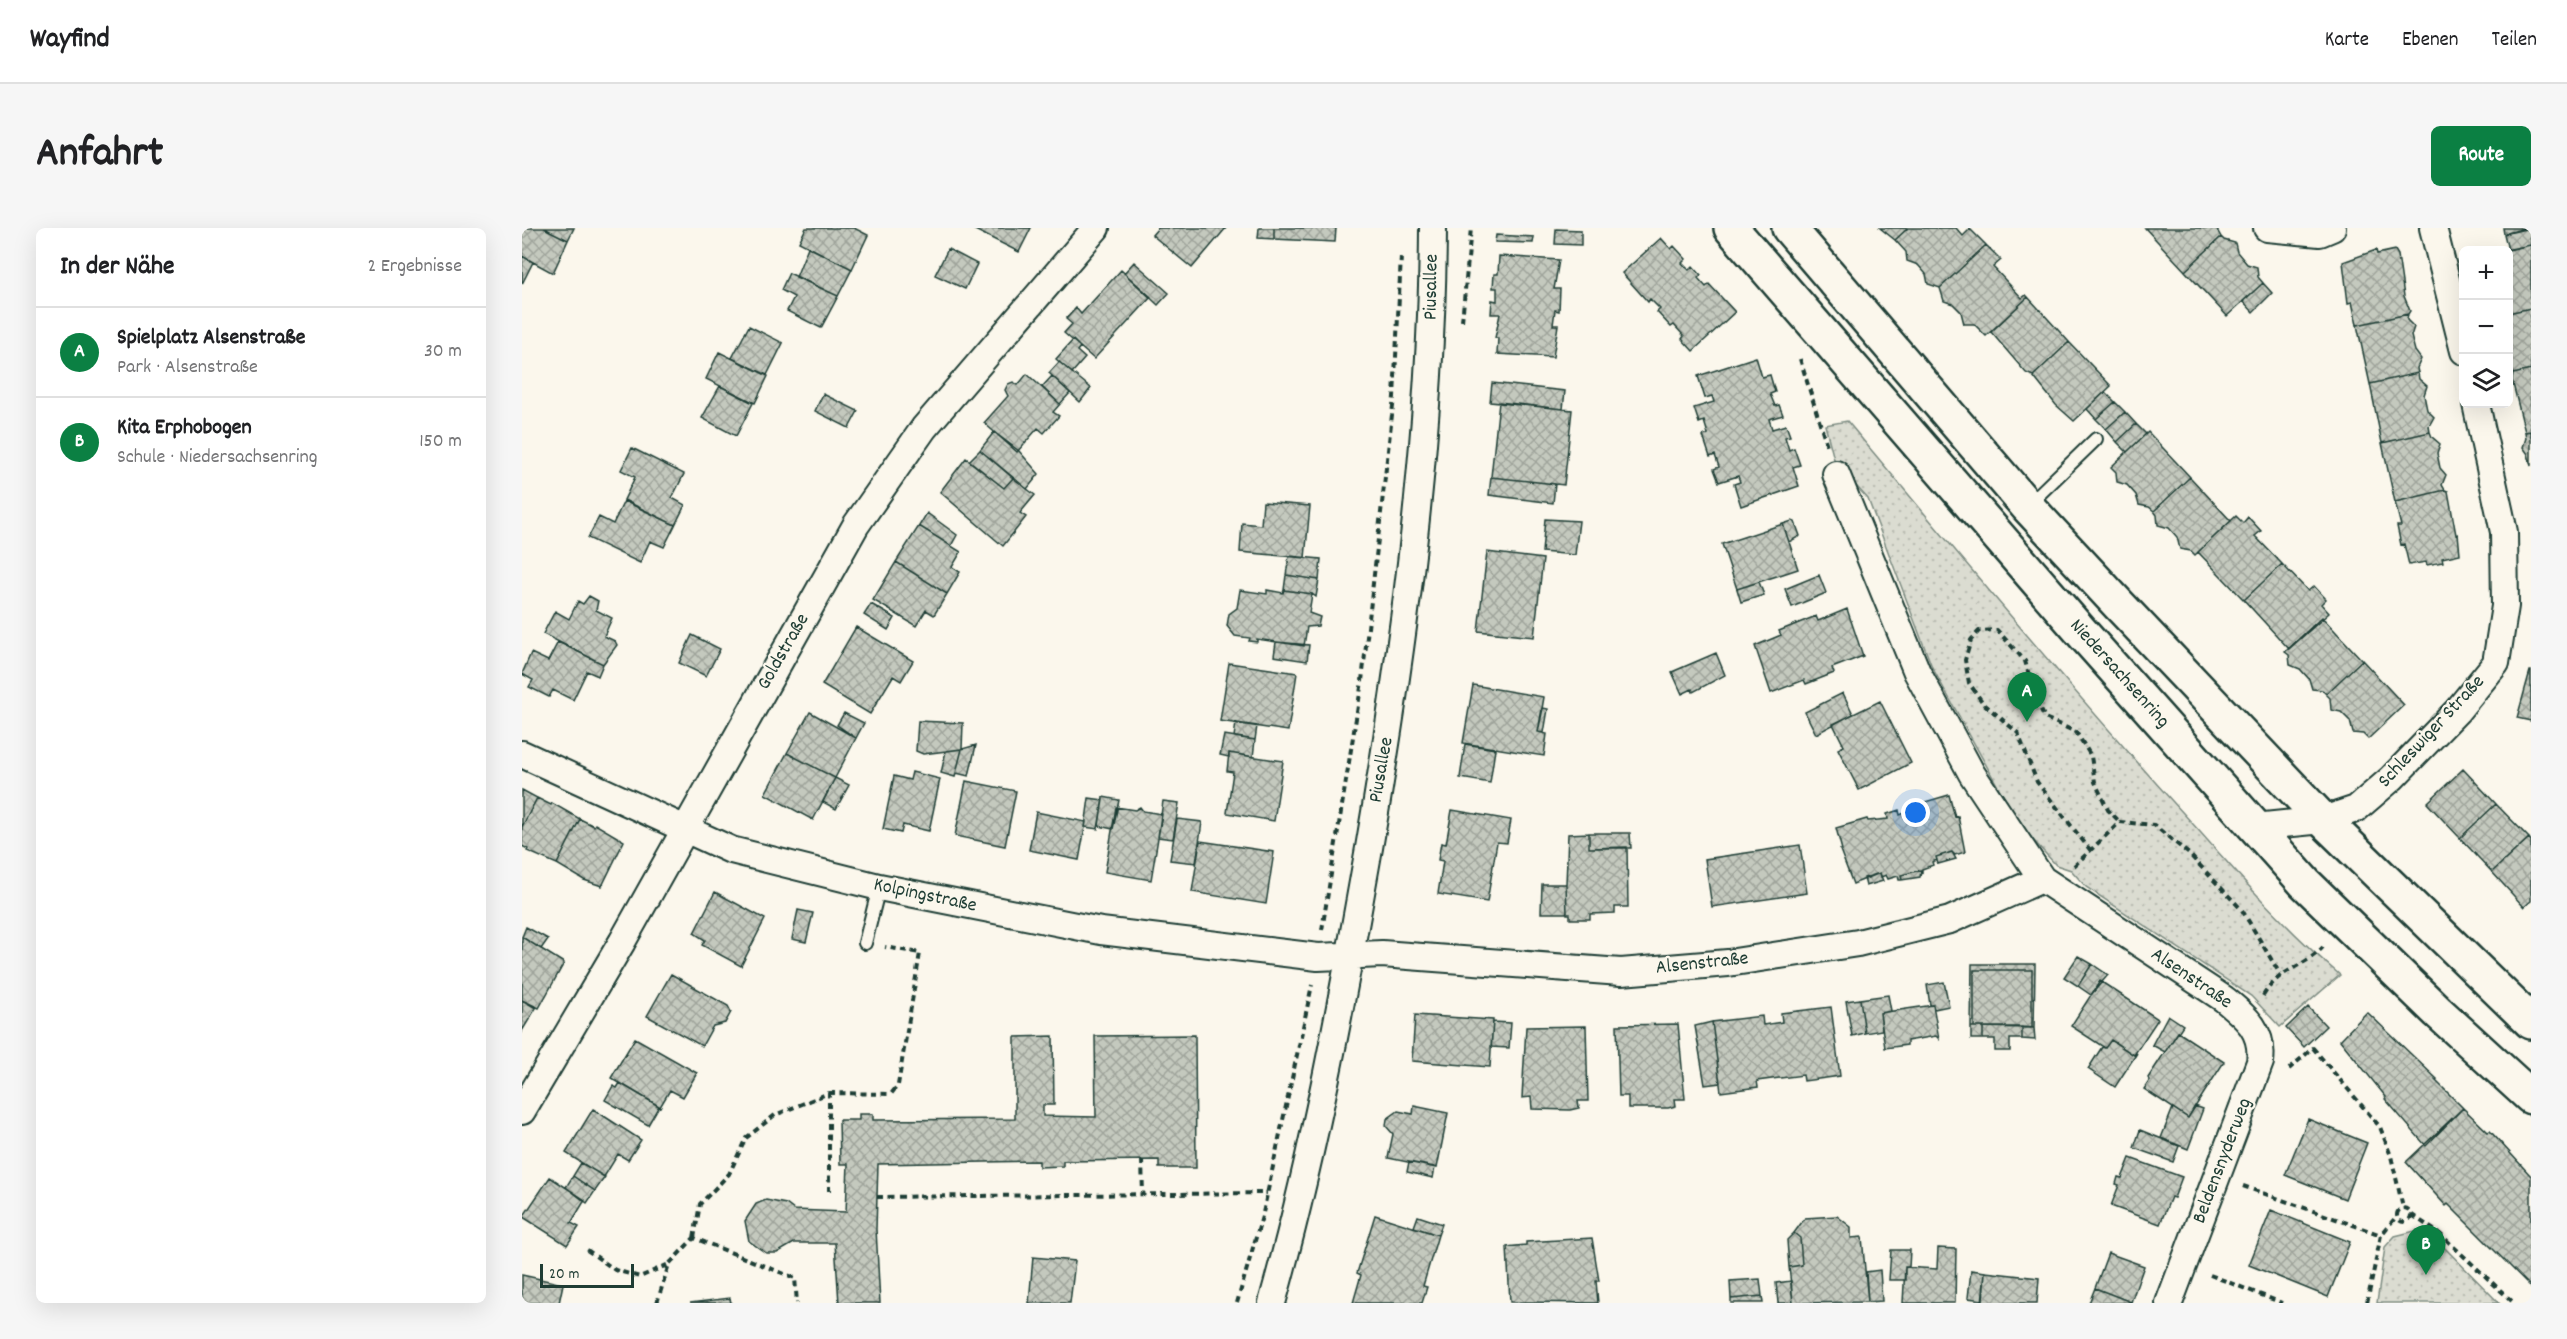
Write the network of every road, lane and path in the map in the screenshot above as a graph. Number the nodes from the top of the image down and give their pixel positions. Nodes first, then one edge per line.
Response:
1 (1096, 228) edge
2 (1433, 228) edge
3 (1731, 228) edge
4 (1789, 228) edge
5 (2267, 228) edge
6 (2331, 228) edge
7 (2433, 228) edge
8 (1401, 251) dead end
9 (2459, 335) edge
10 (1798, 351) dead end
11 (2477, 408) edge
12 (2096, 439) dead end
13 (1836, 474) joint
14 (2027, 506) junction
15 (522, 754) edge
16 (2324, 820) junction
17 (2120, 822) junction
18 (2254, 827) junction
19 (684, 828) junction
20 (2091, 851) junction
21 (2048, 884) junction
22 (879, 887) junction
23 (2327, 942) dead end
24 (865, 943) joint
25 (1350, 956) junction
26 (1318, 957) junction
27 (2280, 974) junction
28 (2249, 1020) junction
29 (2531, 1022) edge
30 (2260, 1062) junction
31 (829, 1093) junction
32 (2531, 1097) edge
33 (522, 1111) edge
34 (1142, 1160) dead end
35 (2217, 1176) junction
36 (829, 1191) dead end
37 (1267, 1193) junction
38 (1143, 1195) junction
39 (877, 1197) dead end
40 (2403, 1208) junction
41 (2412, 1215) junction
42 (2396, 1217) junction
43 (2381, 1235) junction
44 (694, 1238) junction
45 (587, 1250) dead end
46 (669, 1264) junction
47 (2183, 1265) junction
48 (657, 1303) edge
49 (797, 1303) edge
50 (1237, 1303) edge
51 (1272, 1303) edge
52 (2169, 1303) edge
53 (2282, 1303) edge
54 (2367, 1303) edge
55 (2514, 1303) edge

1 - 19 street, Goldstraße
2 - 25 street, Piusallee
3 - 18 main road, Niedersachsenring
4 - 14 main road
5 - 6 street
7 - 9 street
8 - 26 path
10 - 13 path
11 - 16 street, Schleswiger Straße
12 - 14 lane
13 - 21 street, Alsenstraße
14 - 16 main road
15 - 19 street, Kolpingstraße
16 - 18 street, Schleswiger Straße
16 - 29 main road
17 - 20 path
17 - 20 path
17 - 27 path
18 - 32 main road, Niedersachsenring
19 - 22 street, Kolpingstraße
19 - 33 street, Goldstraße
20 - 21 path
21 - 25 street, Alsenstraße
21 - 28 street, Alsenstraße
22 - 24 lane
22 - 26 street, Kolpingstraße
23 - 27 path
24 - 31 path
25 - 26 street, Kolpingstraße
25 - 51 street, Piusallee
26 - 37 path
27 - 28 path
28 - 30 street, Beldensnyderweg
30 - 35 street, Beldensnyderweg
30 - 40 path
31 - 36 path
31 - 44 path
34 - 38 path
35 - 43 path
35 - 47 street, Beldensnyderweg
37 - 38 path
37 - 50 path
38 - 39 path
40 - 41 path
40 - 42 path
41 - 42 path
41 - 55 path
42 - 43 path
43 - 54 path
44 - 46 path
44 - 49 path
45 - 46 path
46 - 48 path
47 - 52 street, Beldensnyderweg
47 - 53 path

